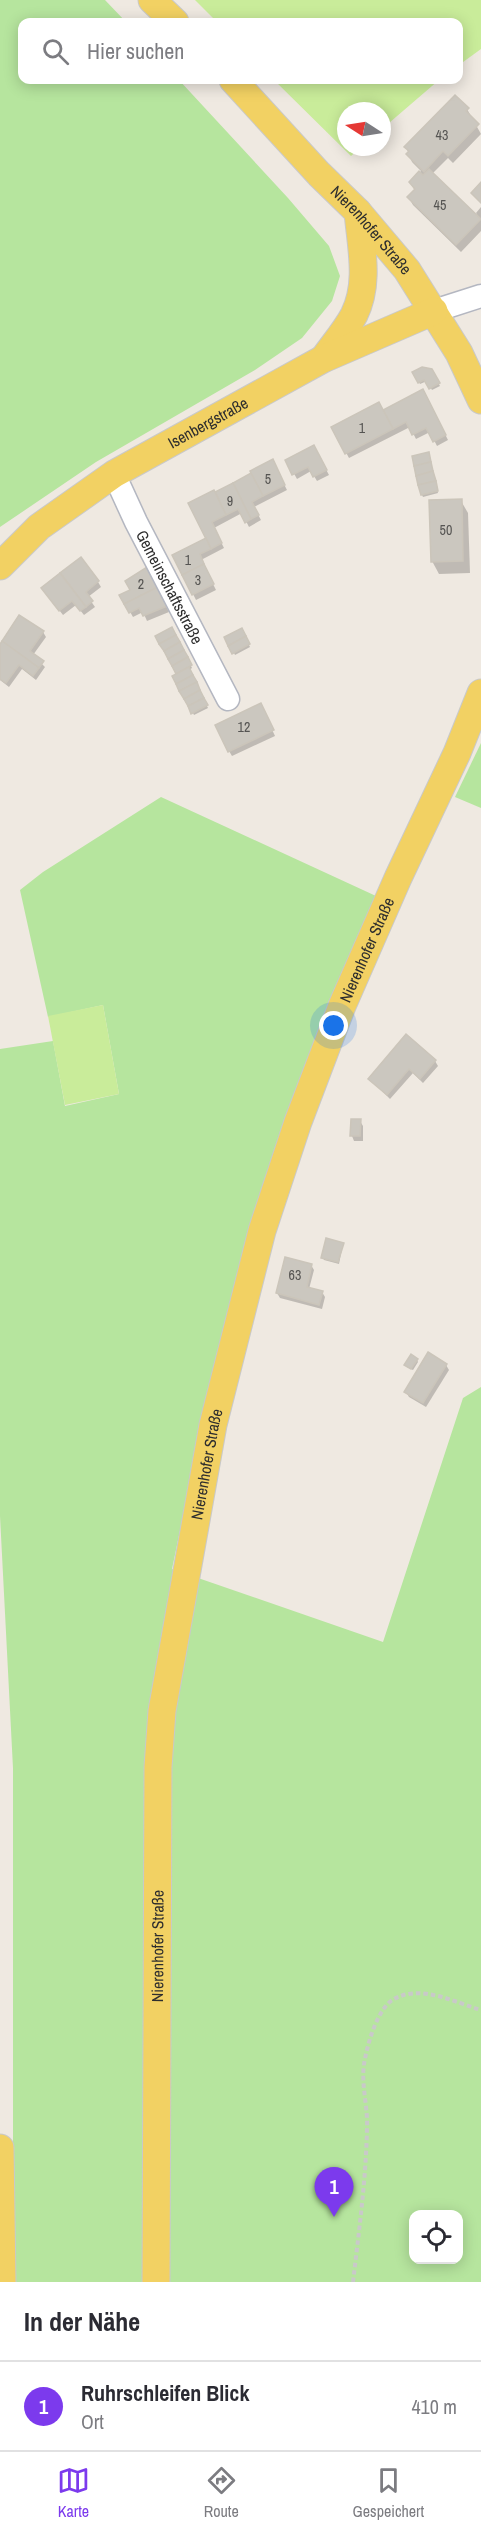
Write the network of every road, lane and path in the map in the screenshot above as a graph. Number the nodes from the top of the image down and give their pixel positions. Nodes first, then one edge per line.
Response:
1 (152, 0) edge
2 (171, 18) edge
3 (237, 84) edge
4 (358, 212) junction
5 (481, 296) edge
6 (434, 311) junction
7 (323, 359) junction
8 (481, 398) edge
9 (114, 474) junction
10 (0, 566) edge
11 (481, 693) edge
12 (228, 699) dead end
13 (481, 2010) edge
14 (0, 2148) edge
15 (2, 2282) edge
16 (156, 2282) edge
17 (353, 2282) edge

1 - 2 main road
3 - 4 main road, Nierenhofer Straße
4 - 6 main road, Nierenhofer Straße
4 - 7 main road
5 - 6 street
6 - 7 main road, Isenbergstraße
6 - 8 main road, Nierenhofer Straße
7 - 9 main road, Isenbergstraße
9 - 10 main road, Isenbergstraße
9 - 12 street, Gemeinschaftsstraße
11 - 16 main road, Nierenhofer Straße
13 - 17 path
14 - 15 main road

